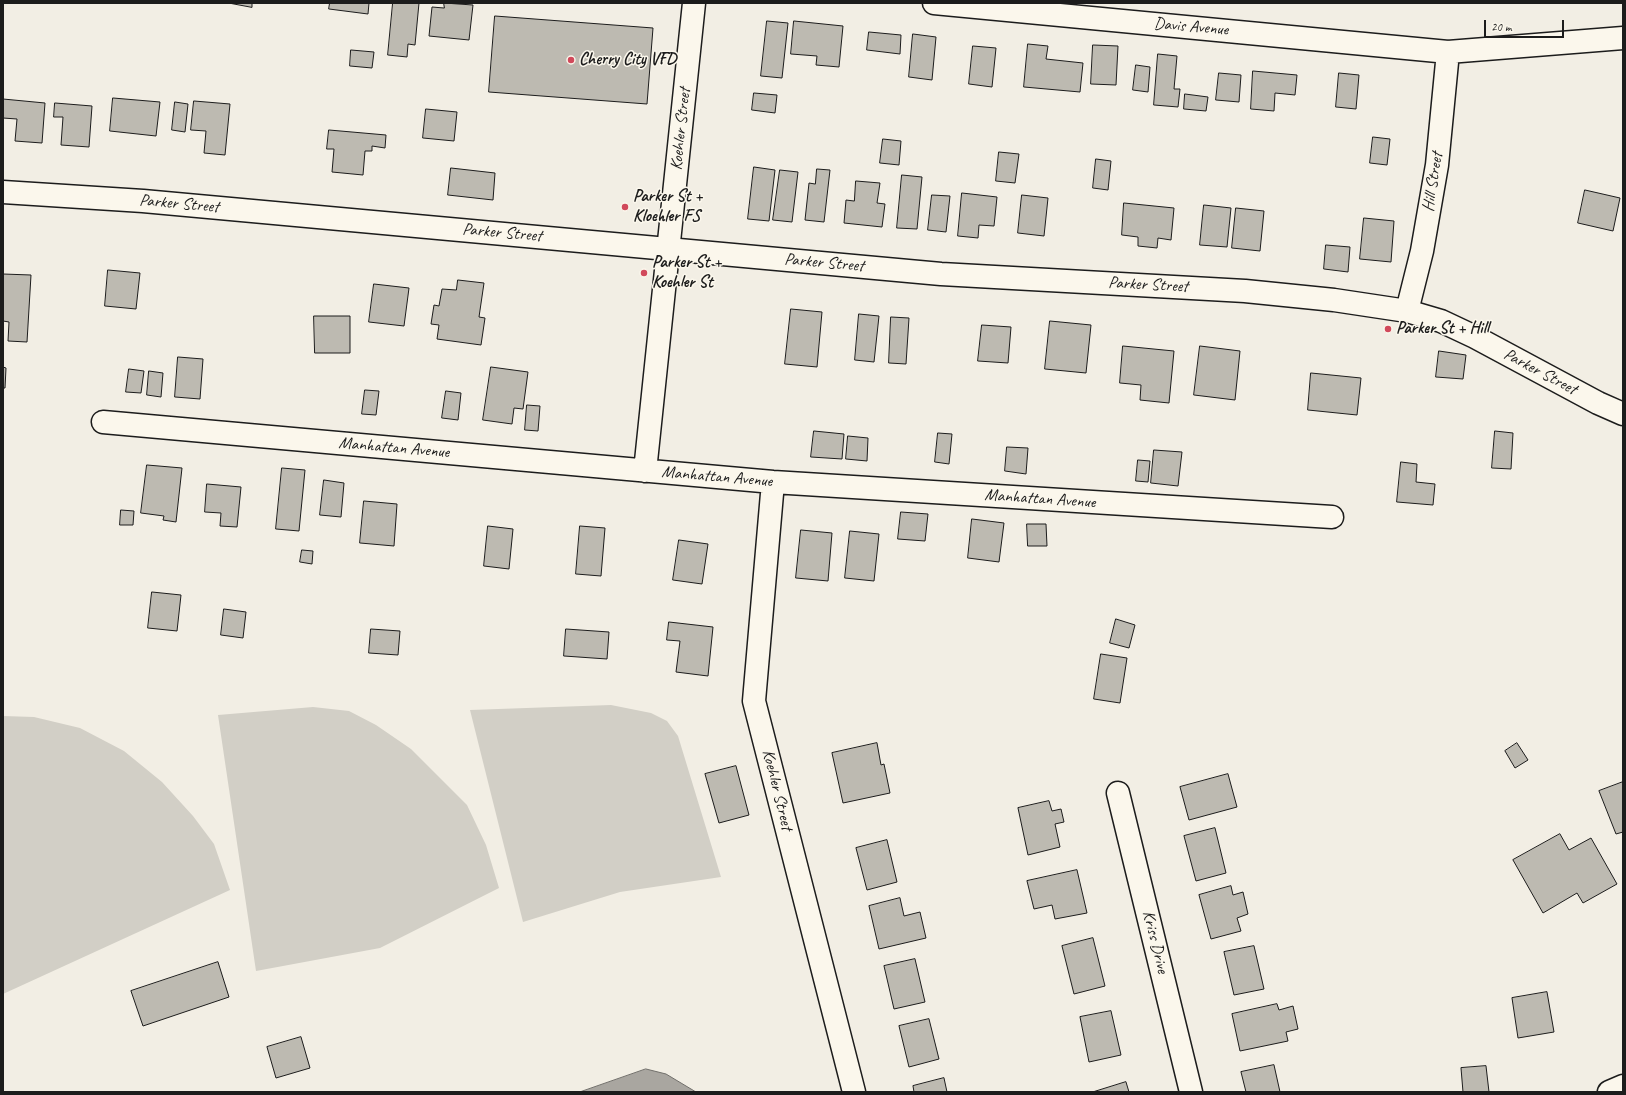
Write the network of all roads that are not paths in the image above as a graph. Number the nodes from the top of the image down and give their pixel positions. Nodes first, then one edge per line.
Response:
1 (694, 3) edge
2 (934, 3) edge
3 (1623, 38) edge
4 (1448, 52) junction
5 (3, 192) edge
6 (668, 249) junction
7 (1407, 311) junction
8 (1623, 414) edge
9 (103, 422) dead end
10 (646, 471) junction
11 (773, 482) junction
12 (1332, 518) dead end
13 (1118, 793) dead end
14 (1623, 1086) edge
15 (854, 1092) edge
16 (1192, 1092) edge
17 (1608, 1092) edge

1 - 6 street, Koehler Street
2 - 4 street, Davis Avenue
3 - 4 street, Davis Avenue
4 - 7 street, Hill Street
5 - 6 street, Parker Street
6 - 7 street, Parker Street
6 - 10 street, Koehler Street
7 - 8 street, Parker Street
9 - 10 street, Manhattan Avenue
10 - 11 street, Manhattan Avenue
11 - 12 street, Manhattan Avenue
11 - 15 street, Koehler Street
13 - 16 street, Kriss Drive
14 - 17 street

